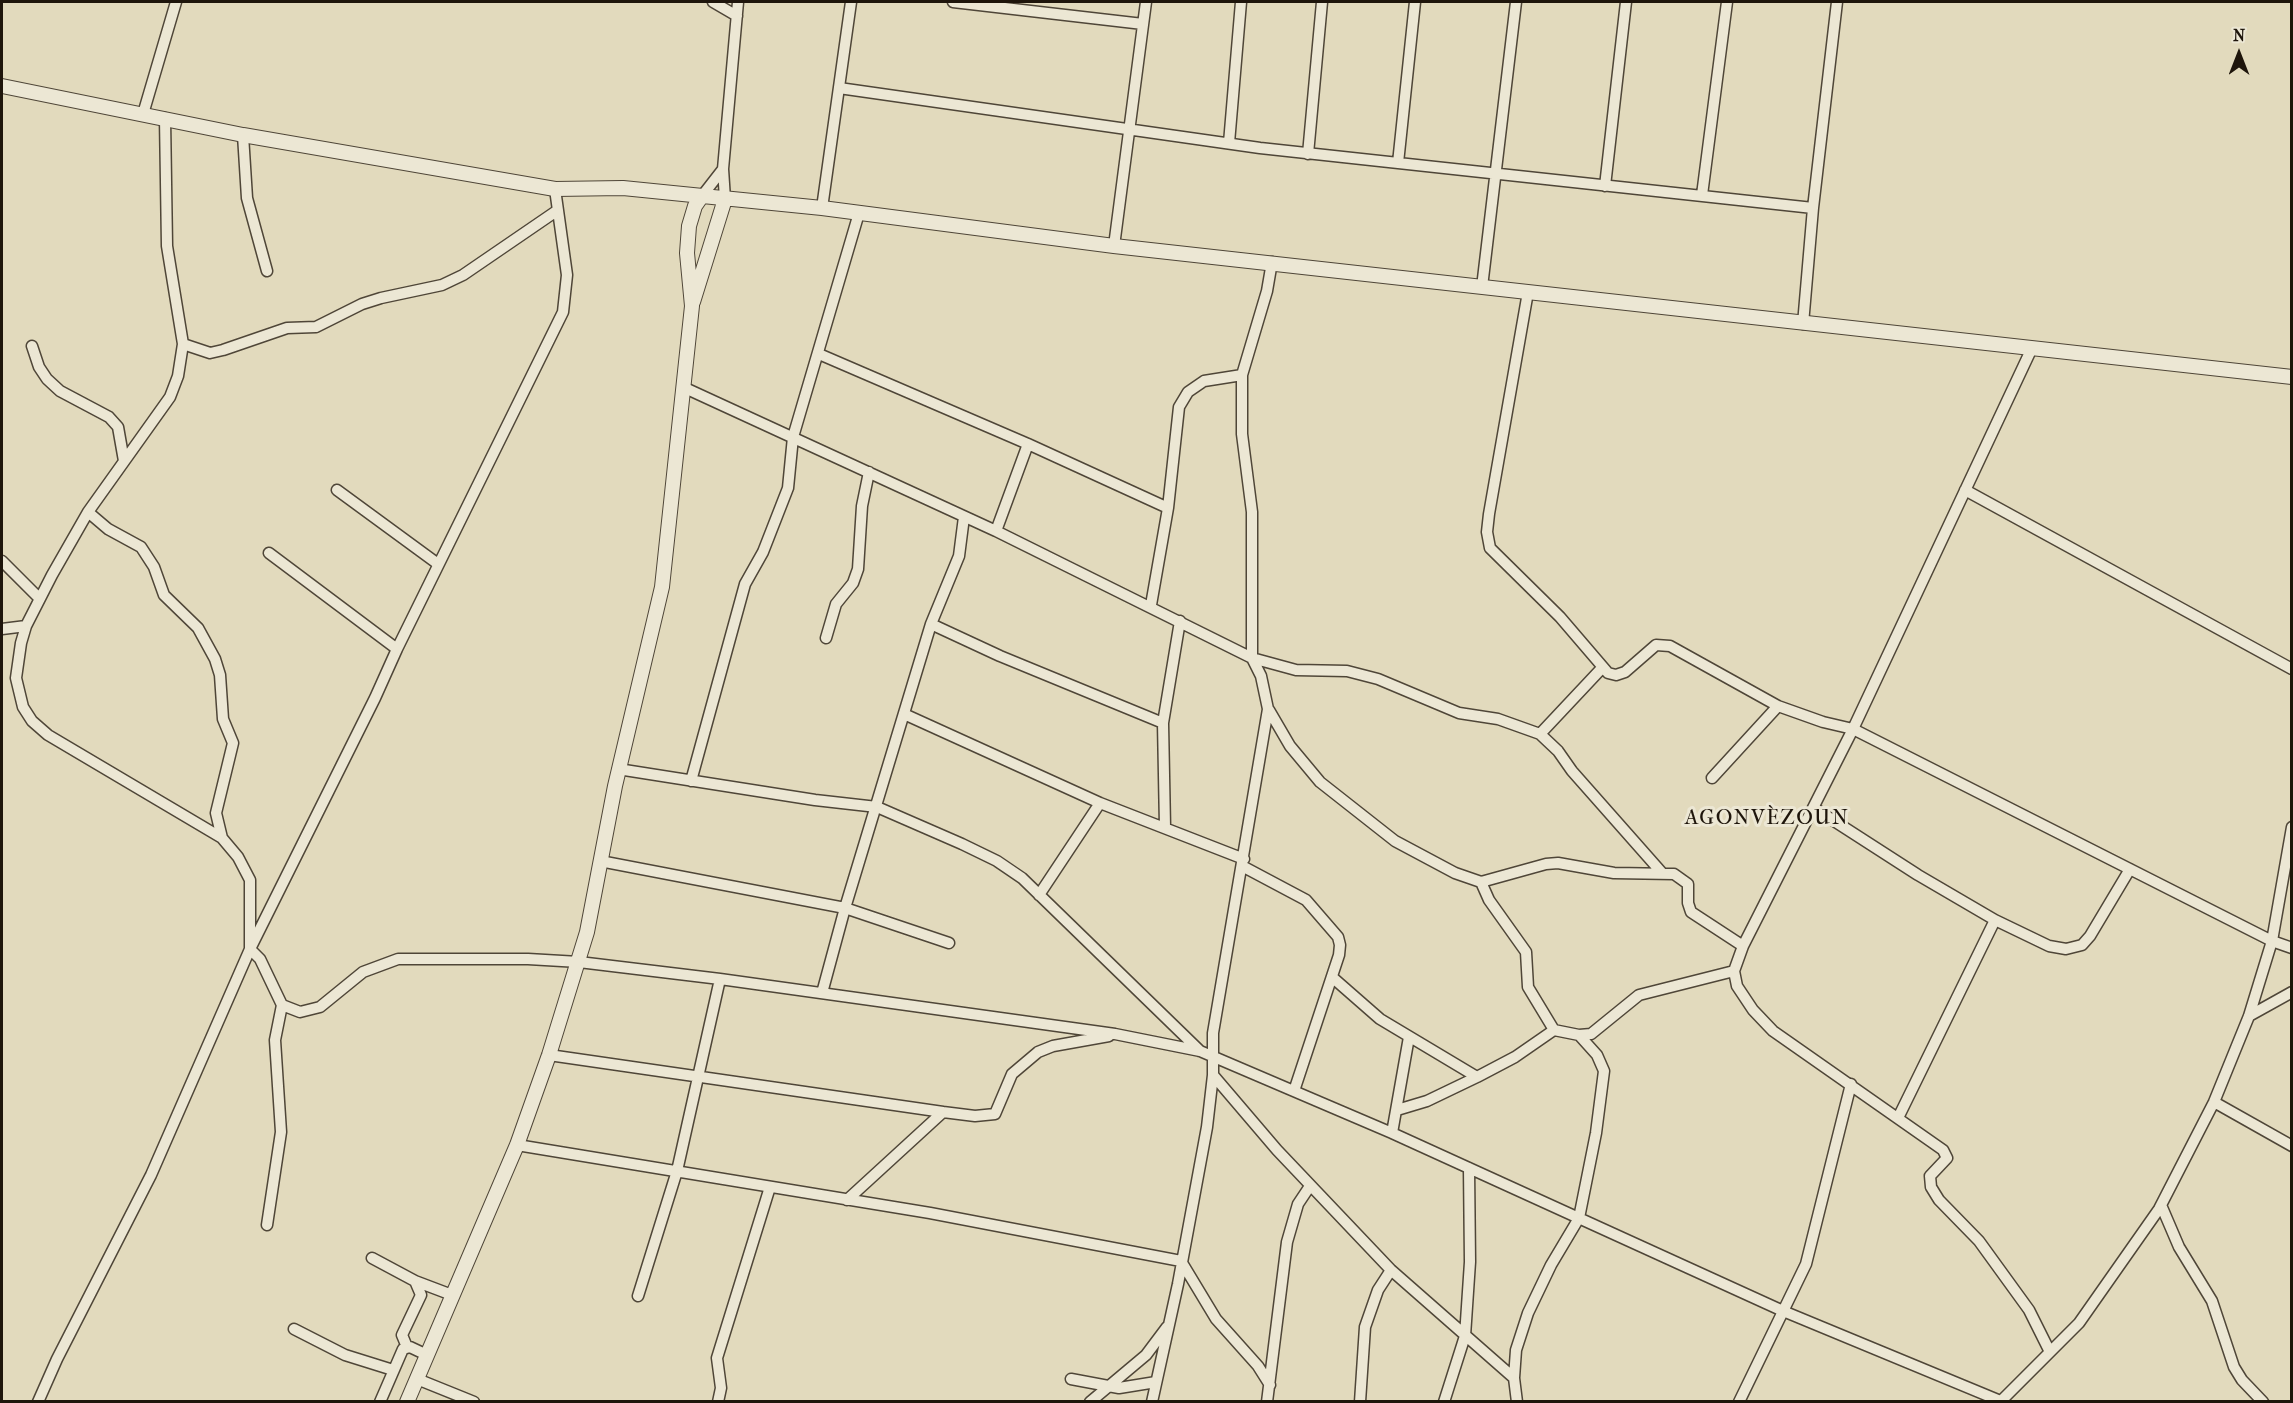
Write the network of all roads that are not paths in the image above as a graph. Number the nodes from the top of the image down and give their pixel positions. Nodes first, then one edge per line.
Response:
1 (176, 2) edge
2 (712, 2) edge
3 (738, 2) edge
4 (851, 2) edge
5 (953, 2) edge
6 (1146, 2) edge
7 (1241, 2) edge
8 (1322, 2) edge
9 (1415, 2) edge
10 (1516, 2) edge
11 (1626, 2) edge
12 (1727, 2) edge
13 (1837, 2) edge
14 (737, 16) junction
15 (1143, 24) junction
16 (2, 86) edge
17 (839, 88) junction
18 (143, 114) junction
19 (165, 118) junction
20 (1130, 131) junction
21 (243, 135) junction
22 (1229, 143) junction
23 (1308, 154) junction
24 (1398, 164) junction
25 (723, 169) junction
26 (1496, 176) junction
27 (1605, 186) junction
28 (555, 189) junction
29 (1702, 195) junction
30 (702, 196) junction
31 (725, 199) junction
32 (822, 208) junction
33 (1813, 208) junction
34 (558, 210) junction
35 (859, 213) junction
36 (1114, 246) junction
37 (1272, 262) junction
38 (267, 271) dead end
39 (1482, 286) junction
40 (1528, 292) junction
41 (692, 306) junction
42 (1803, 324) junction
43 (183, 344) junction
44 (32, 346) dead end
45 (2032, 348) junction
46 (819, 354) junction
47 (2291, 374) edge
48 (1242, 375) junction
49 (685, 388) junction
50 (793, 437) junction
51 (1028, 444) junction
52 (124, 461) junction
53 (869, 472) junction
54 (337, 490) dead end
55 (1965, 490) junction
56 (1168, 508) junction
57 (88, 512) junction
58 (964, 517) junction
59 (996, 531) junction
60 (269, 553) dead end
61 (2, 561) edge
62 (438, 564) junction
63 (39, 598) junction
64 (1150, 605) junction
65 (1180, 621) junction
66 (931, 624) junction
67 (26, 626) junction
68 (2, 629) edge
69 (826, 638) dead end
70 (397, 649) junction
71 (1252, 658) junction
72 (1602, 668) junction
73 (2292, 669) edge
74 (1778, 706) junction
75 (1268, 709) junction
76 (903, 714) junction
77 (1162, 723) junction
78 (1853, 729) junction
79 (1540, 734) junction
80 (618, 769) junction
81 (1712, 777) dead end
82 (690, 781) junction
83 (1100, 803) junction
84 (877, 807) junction
85 (1814, 808) junction
86 (1166, 827) junction
87 (2292, 827) edge
88 (222, 838) junction
89 (600, 861) junction
90 (1243, 862) junction
91 (2130, 869) junction
92 (1663, 874) junction
93 (1480, 882) junction
94 (1039, 895) junction
95 (845, 908) junction
96 (1995, 920) junction
97 (2272, 941) junction
98 (949, 943) dead end
99 (1743, 946) junction
100 (2292, 948) edge
101 (250, 949) junction
102 (579, 962) junction
103 (1734, 971) junction
104 (1332, 977) junction
105 (720, 979) junction
106 (2292, 992) edge
107 (822, 993) junction
108 (282, 1005) junction
109 (2249, 1016) junction
110 (1554, 1030) junction
111 (1115, 1034) junction
112 (1579, 1035) junction
113 (1409, 1037) junction
114 (1200, 1051) junction
115 (1211, 1054) junction
116 (549, 1055) junction
117 (1212, 1075) junction
118 (1477, 1077) junction
119 (700, 1078) junction
120 (1851, 1084) junction
121 (1294, 1091) junction
122 (2214, 1102) junction
123 (1397, 1110) junction
124 (944, 1112) junction
125 (1898, 1118) junction
126 (1392, 1133) junction
127 (517, 1145) junction
128 (2292, 1146) edge
129 (1469, 1168) junction
130 (677, 1171) junction
131 (1310, 1186) junction
132 (770, 1187) junction
133 (847, 1200) junction
134 (2161, 1205) junction
135 (1579, 1218) junction
136 (267, 1225) dead end
137 (372, 1258) dead end
138 (1181, 1261) junction
139 (1391, 1270) junction
140 (415, 1281) junction
141 (452, 1295) junction
142 (638, 1296) dead end
143 (1783, 1311) junction
144 (1169, 1324) junction
145 (294, 1329) dead end
146 (1465, 1336) junction
147 (407, 1347) junction
148 (2050, 1352) junction
149 (427, 1355) junction
150 (393, 1370) junction
151 (1514, 1377) junction
152 (417, 1379) junction
153 (1071, 1379) dead end
154 (1156, 1382) junction
155 (1270, 1385) junction
156 (1108, 1387) junction
157 (38, 1401) edge
158 (380, 1401) edge
159 (407, 1401) edge
160 (474, 1401) edge
161 (718, 1401) edge
162 (1090, 1401) edge
163 (1152, 1401) edge
164 (1267, 1401) edge
165 (1360, 1401) edge
166 (1444, 1401) edge
167 (1517, 1401) edge
168 (1739, 1401) edge
169 (2001, 1401) edge
170 (2263, 1401) edge

1 - 18 street
2 - 14 street
3 - 14 street
4 - 17 street
5 - 15 street
6 - 15 street
7 - 22 street
8 - 23 street
9 - 24 street
10 - 26 street
11 - 27 street
12 - 29 street
13 - 33 street
14 - 25 street
15 - 20 street
16 - 18 street
17 - 20 street
17 - 32 street
18 - 19 street
19 - 21 street
19 - 43 street
20 - 22 street
20 - 36 street
21 - 28 street
21 - 38 street
22 - 23 street
23 - 24 street
24 - 26 street
25 - 30 street
25 - 31 street
26 - 27 street
26 - 39 street
27 - 29 street
28 - 30 street
28 - 34 street
29 - 33 street
30 - 31 street
30 - 41 street
31 - 32 street
31 - 41 street
32 - 35 street
33 - 42 street
34 - 43 street
34 - 62 street
35 - 36 street
35 - 46 street
36 - 37 street
37 - 39 street
37 - 48 street
39 - 40 street
40 - 42 street
40 - 72 street
41 - 49 street
42 - 45 street
43 - 52 street
44 - 52 street
45 - 47 street
45 - 55 street
46 - 50 street
46 - 51 street
48 - 56 street
48 - 71 street
49 - 50 street
49 - 80 street
50 - 53 street
50 - 82 street
51 - 56 street
51 - 59 street
52 - 57 street
53 - 58 street
53 - 69 street
54 - 62 street
55 - 73 street
55 - 78 street
56 - 64 street
57 - 63 street
57 - 88 street
58 - 59 street
58 - 66 street
59 - 64 street
60 - 70 street
61 - 63 street
62 - 70 street
63 - 67 street
64 - 65 street
65 - 71 street
65 - 77 street
66 - 76 street
66 - 77 street
67 - 68 street
67 - 88 street
70 - 101 street
71 - 75 street
71 - 79 street
72 - 74 street
72 - 79 street
74 - 78 street
74 - 81 street
75 - 90 street
75 - 93 street
76 - 83 street
76 - 84 street
77 - 86 street
78 - 85 street
78 - 91 street
79 - 92 street
80 - 82 street
80 - 89 street
82 - 84 street
83 - 86 street
83 - 94 street
84 - 94 street
84 - 95 street
85 - 96 street
85 - 99 street
86 - 90 street
87 - 97 street
88 - 101 street
89 - 95 street
89 - 102 street
90 - 104 street
90 - 115 street
91 - 96 street
91 - 97 street
92 - 93 street
92 - 99 street
93 - 110 street
94 - 114 street
95 - 98 street
95 - 107 street
96 - 125 street
97 - 100 street
97 - 109 street
99 - 103 street
101 - 108 street
101 - 157 street
102 - 105 street
102 - 108 street
102 - 116 street
103 - 112 street
103 - 120 street
104 - 113 street
104 - 121 street
105 - 107 street
105 - 119 street
106 - 109 street
107 - 111 street
108 - 136 street
109 - 122 street
110 - 112 street
110 - 118 street
111 - 114 street
111 - 124 street
112 - 135 street
113 - 118 street
113 - 123 street
114 - 115 street
115 - 117 street
115 - 121 street
116 - 119 street
116 - 127 street
117 - 131 street
117 - 138 street
118 - 123 street
119 - 124 street
119 - 130 street
120 - 125 street
120 - 143 street
121 - 126 street
122 - 128 street
122 - 134 street
123 - 126 street
124 - 133 street
125 - 148 street
126 - 129 street
127 - 130 street
127 - 141 street
129 - 135 street
129 - 146 street
130 - 132 street
130 - 142 street
131 - 139 street
131 - 155 street
132 - 133 street
132 - 161 street
133 - 138 street
134 - 148 street
134 - 170 street
135 - 143 street
135 - 151 street
137 - 140 street
138 - 144 street
138 - 155 street
139 - 146 street
139 - 165 street
140 - 141 street
140 - 147 street
141 - 149 street
143 - 168 street
143 - 169 street
144 - 154 street
144 - 156 street
145 - 150 street
146 - 151 street
146 - 166 street
147 - 149 street
147 - 150 street
148 - 169 street
149 - 152 street
150 - 158 street
151 - 167 street
152 - 159 street
152 - 160 street
153 - 156 street
154 - 156 street
154 - 163 street
155 - 164 street
156 - 162 street

